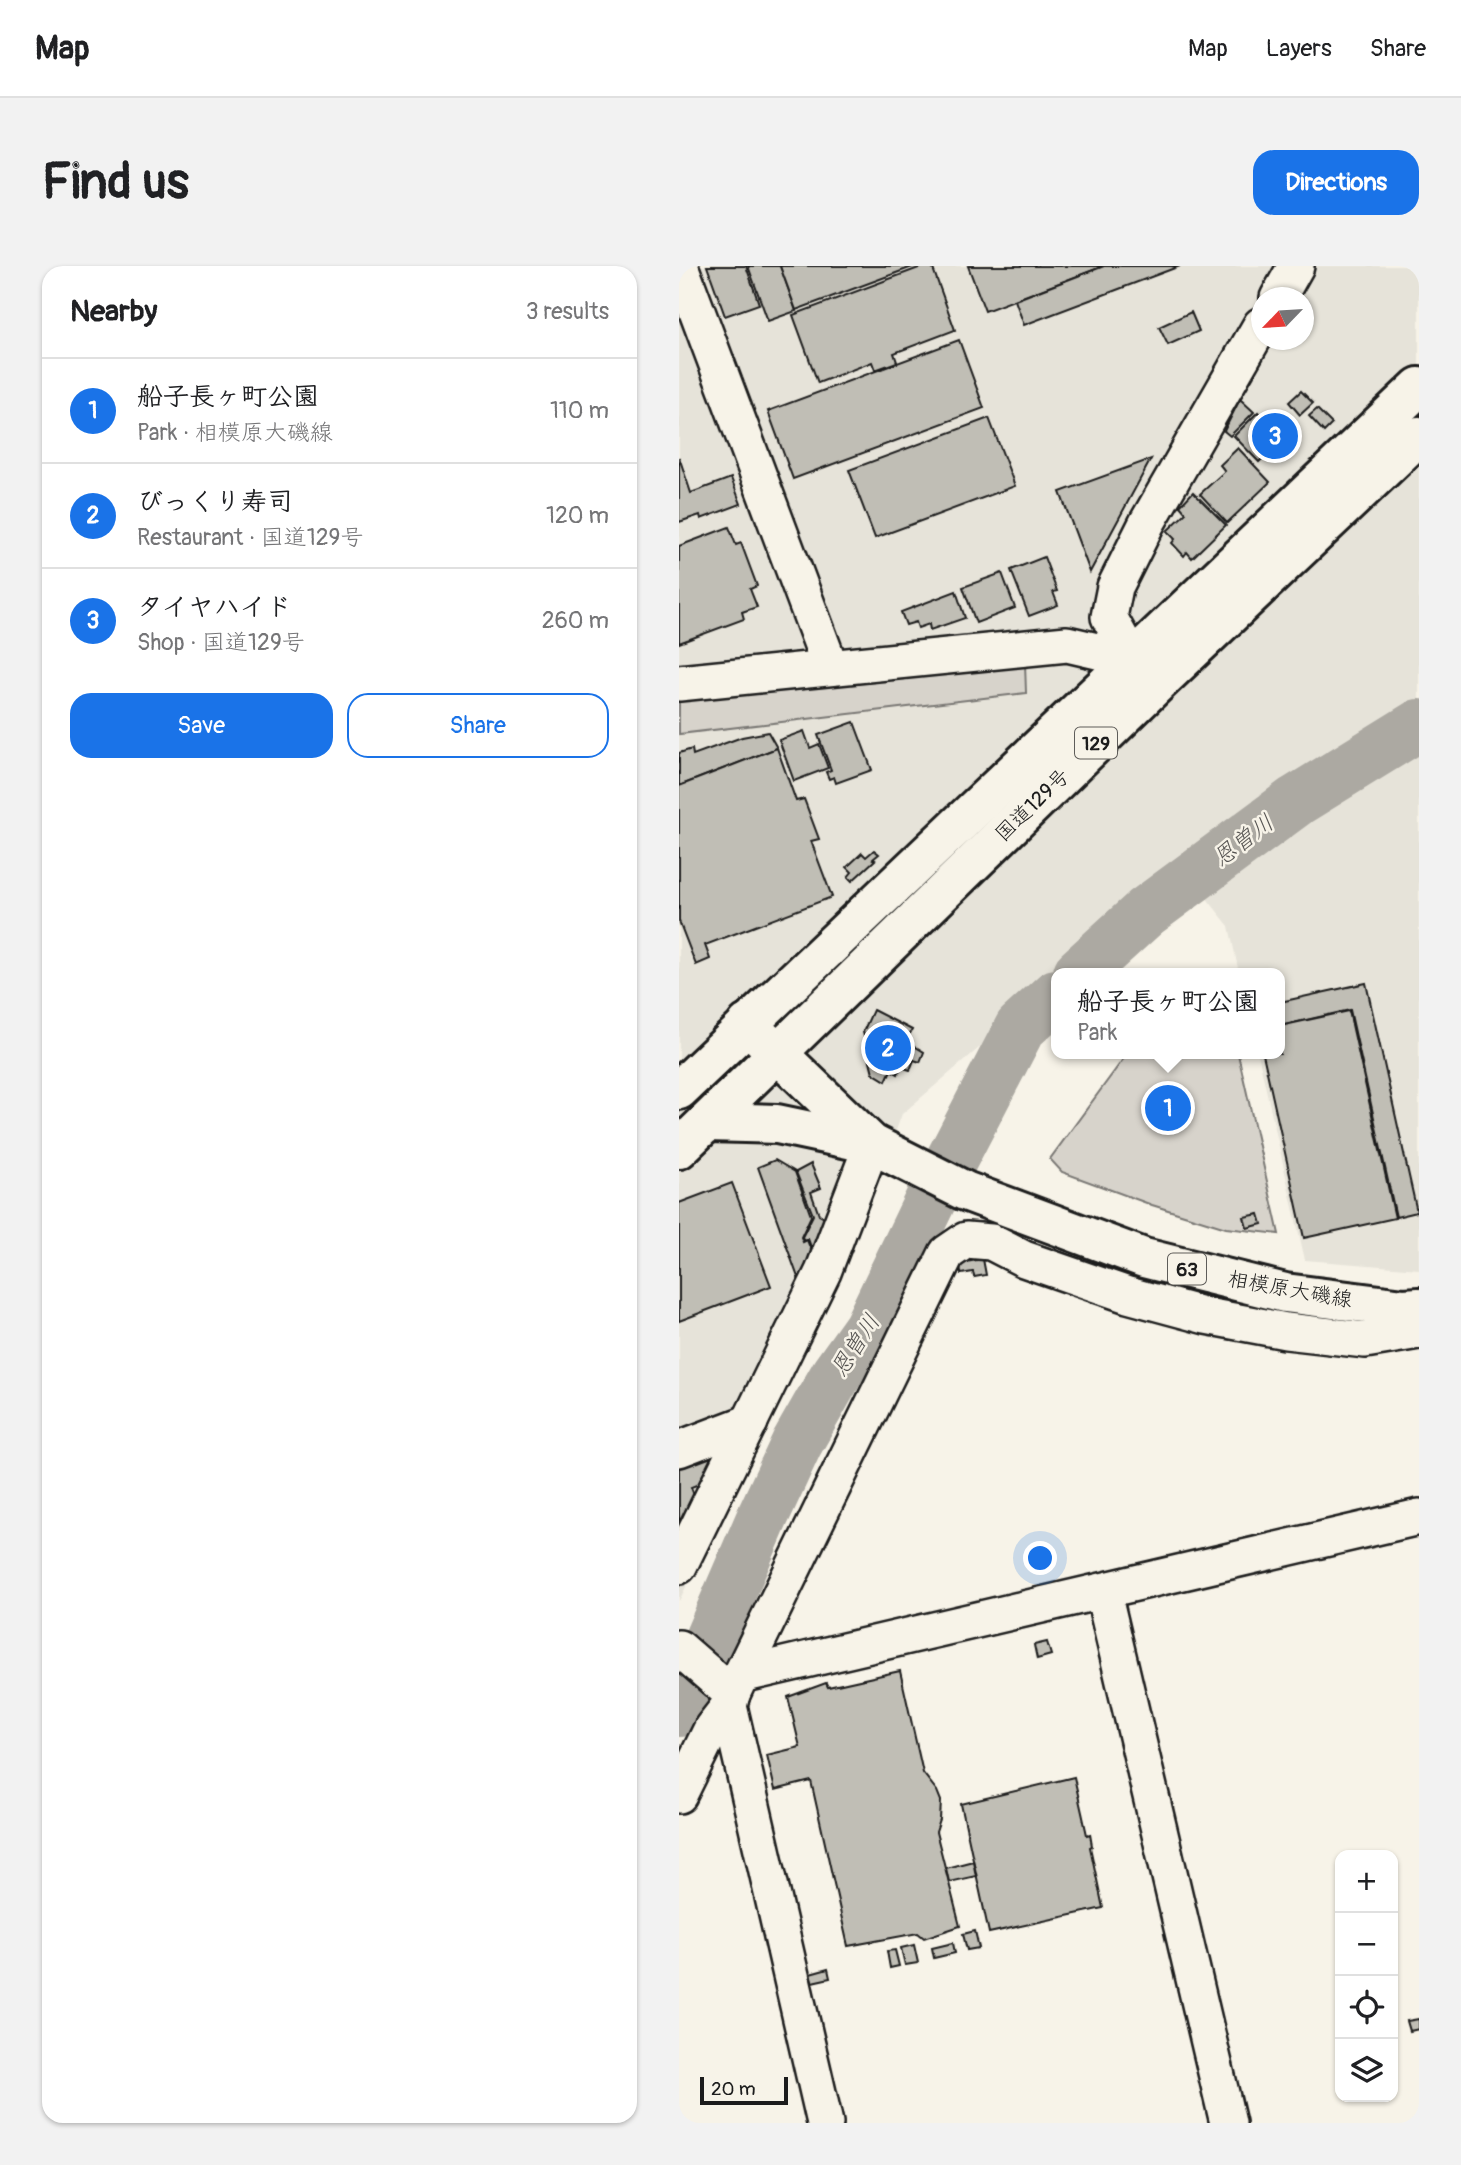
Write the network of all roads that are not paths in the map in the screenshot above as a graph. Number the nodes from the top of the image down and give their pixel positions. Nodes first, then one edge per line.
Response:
1 (680, 266) edge
2 (1296, 266) edge
3 (1284, 287) edge
4 (1251, 344) edge
5 (1419, 387) edge
6 (1419, 436) edge
7 (830, 666) junction
8 (1144, 672) junction
9 (679, 683) edge
10 (747, 1024) junction
11 (776, 1054) junction
12 (679, 1090) edge
13 (708, 1122) junction
14 (877, 1146) junction
15 (679, 1149) edge
16 (1419, 1307) edge
17 (1419, 1331) edge
18 (750, 1422) junction
19 (679, 1449) edge
20 (1419, 1517) edge
21 (679, 1566) edge
22 (1103, 1592) junction
23 (679, 1648) edge
24 (732, 1691) junction
25 (679, 1795) edge
26 (825, 2123) edge
27 (1228, 2123) edge

1 - 7 street
2 - 3 street
4 - 8 street
5 - 8 main road, 国道129号 / 129
6 - 8 main road, 国道129号 / 129
7 - 8 street
7 - 9 street
8 - 10 main road, 国道129号 / 129
8 - 11 main road, 国道129号 / 129
10 - 11 main road, 63
10 - 12 main road, 国道129号 / 129
11 - 13 main road, 国道129号 / 129
11 - 14 main road, 63
13 - 14 main road
13 - 15 main road, 国道129号 / 129
14 - 16 main road, 相模原大磯線 / 63
14 - 18 street
17 - 24 street
18 - 19 street
18 - 21 street
20 - 22 street
22 - 24 street
22 - 27 street
23 - 24 street
24 - 25 street
24 - 26 street

